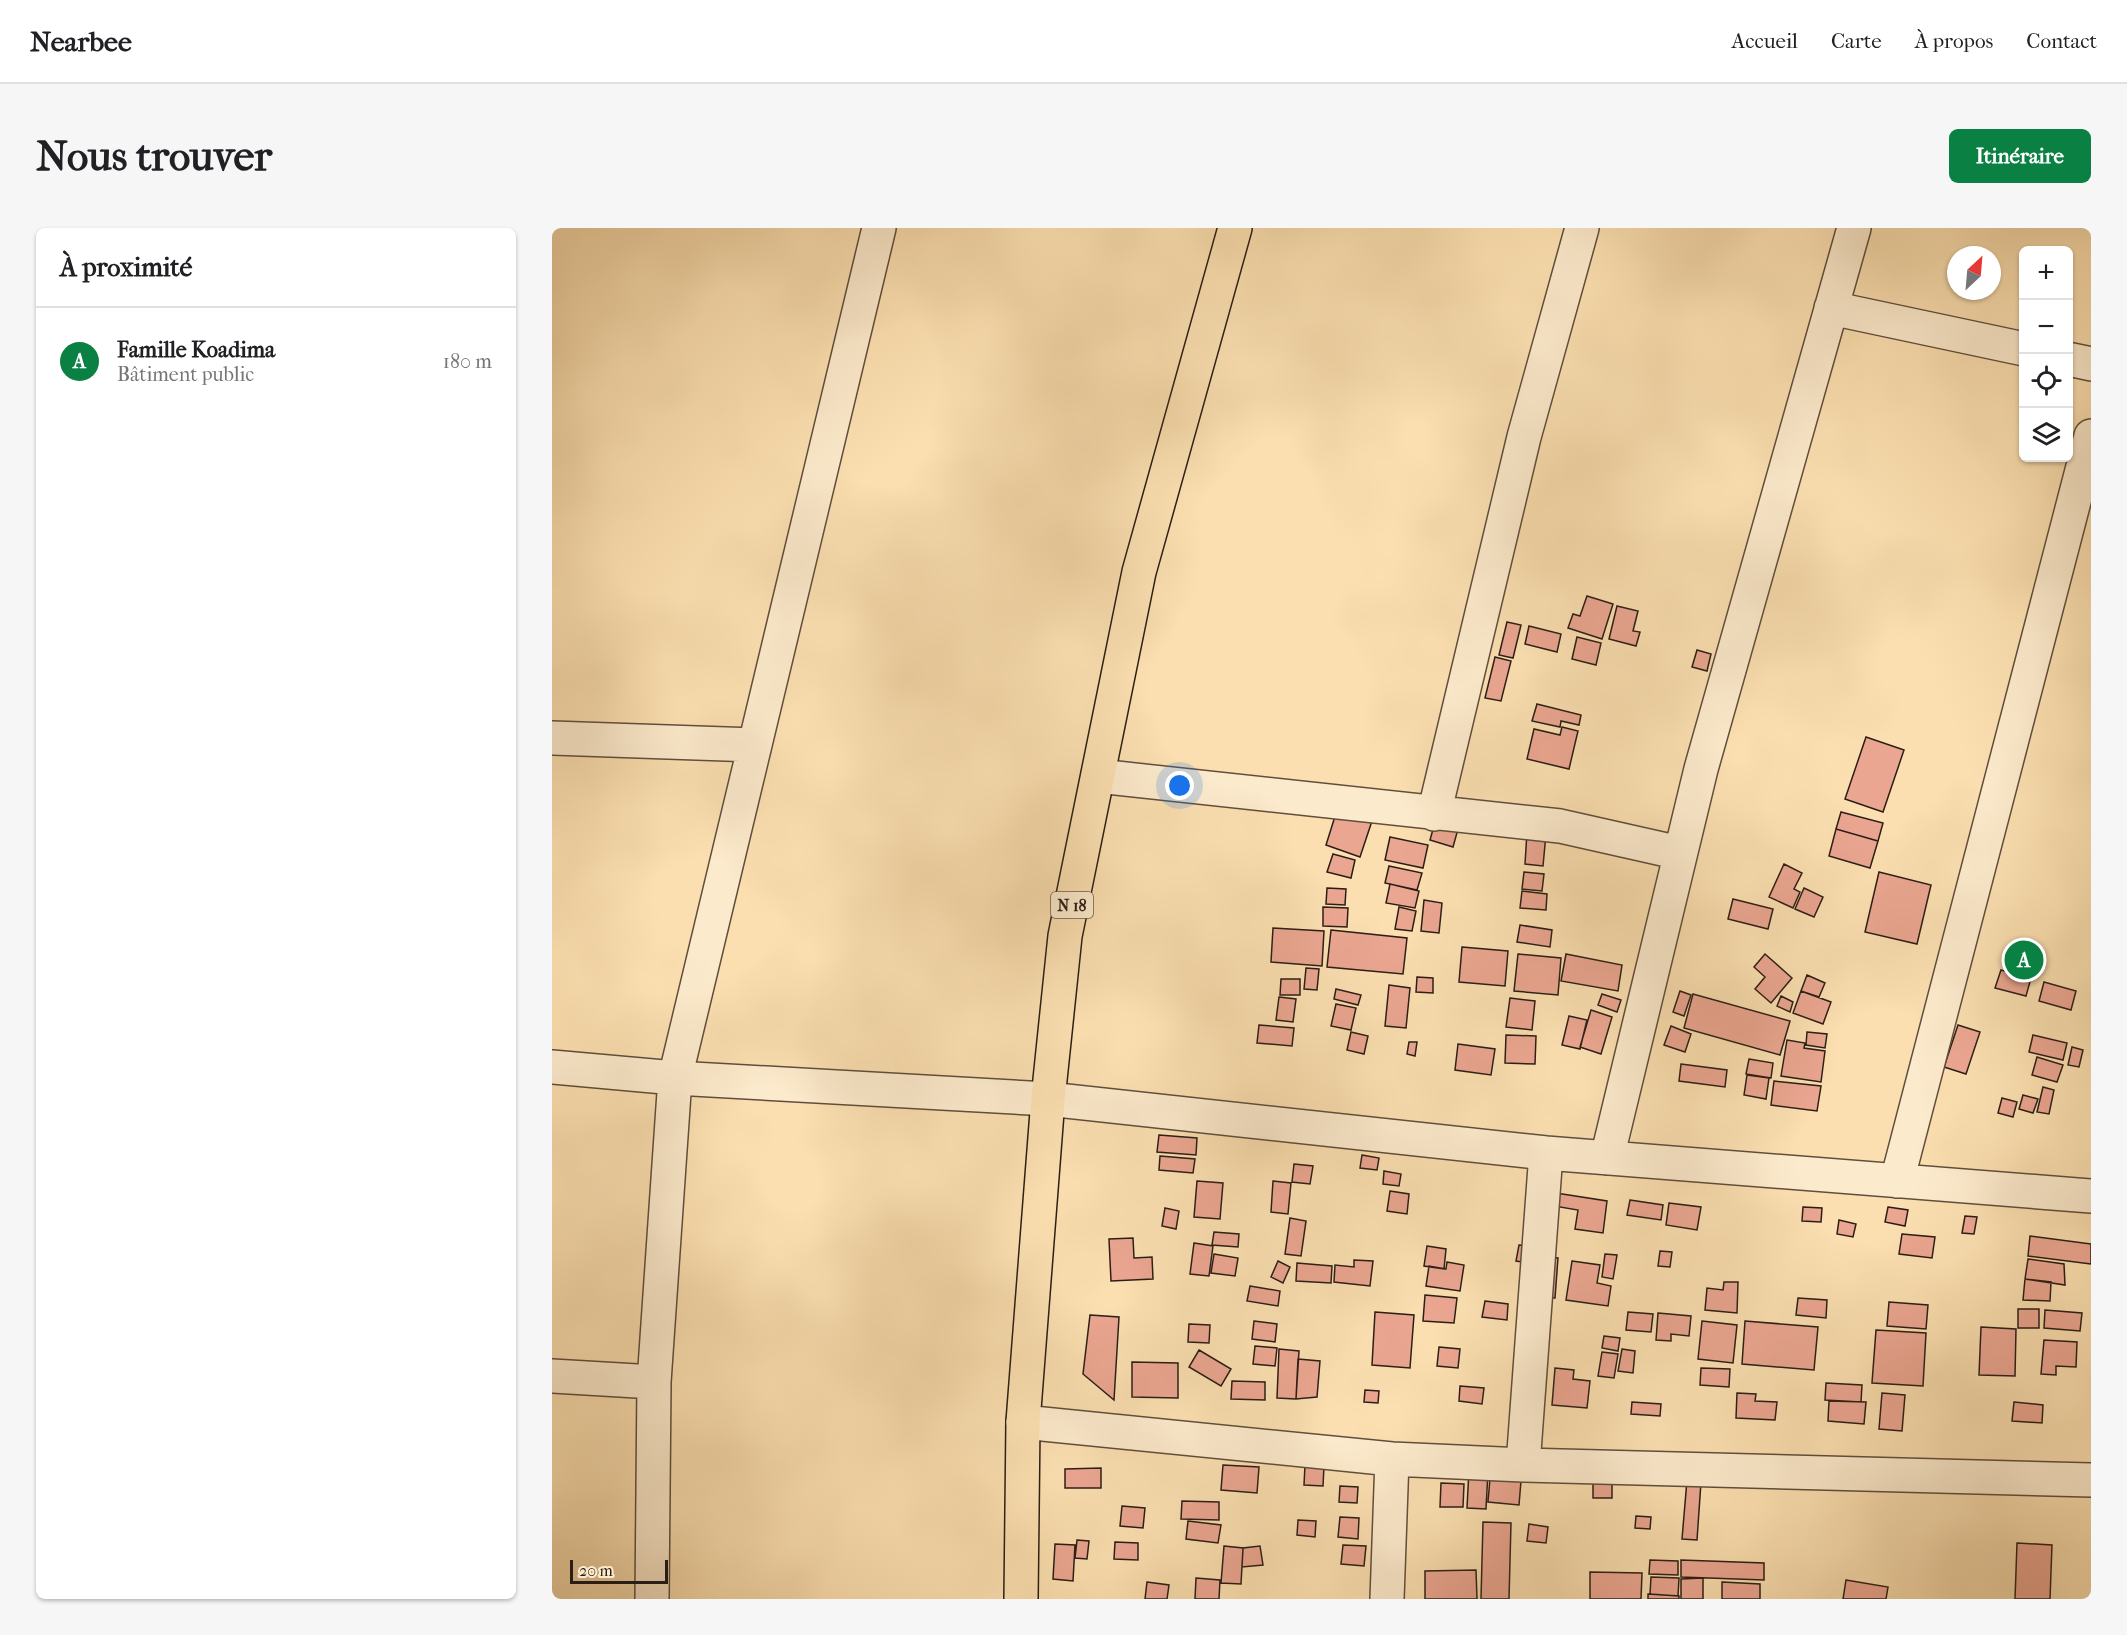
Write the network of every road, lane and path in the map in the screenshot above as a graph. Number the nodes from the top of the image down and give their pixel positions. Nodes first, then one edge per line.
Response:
1 (879, 228) edge
2 (1235, 228) edge
3 (1582, 228) edge
4 (1854, 228) edge
5 (1831, 308) junction
6 (2019, 348) edge
7 (2073, 360) edge
8 (2091, 364) edge
9 (2091, 436) edge
10 (552, 738) edge
11 (755, 745) junction
12 (1098, 776) junction
13 (1434, 814) junction
14 (1680, 854) junction
15 (552, 1066) edge
16 (675, 1078) junction
17 (1048, 1099) junction
18 (1546, 1153) junction
19 (1607, 1158) junction
20 (1897, 1181) junction
21 (2091, 1196) edge
22 (552, 1376) edge
23 (654, 1382) junction
24 (1023, 1422) junction
25 (1392, 1459) junction
26 (1523, 1465) junction
27 (2091, 1480) edge
28 (652, 1599) edge
29 (1021, 1599) edge
30 (1387, 1599) edge

1 - 11 street
2 - 12 main road, N 18
3 - 13 street
4 - 5 street
5 - 6 street
5 - 14 street
7 - 8 street
9 - 20 street
10 - 11 street
11 - 16 street
12 - 13 street
12 - 17 main road, N 18
13 - 14 street
14 - 19 street
15 - 16 street
16 - 17 street
16 - 23 street
17 - 18 street
17 - 24 main road, N 18
18 - 19 street
18 - 26 street
19 - 20 street
20 - 21 street
22 - 23 street
23 - 28 street
24 - 25 street
24 - 29 main road, N 18
25 - 26 street
25 - 30 street
26 - 27 street

